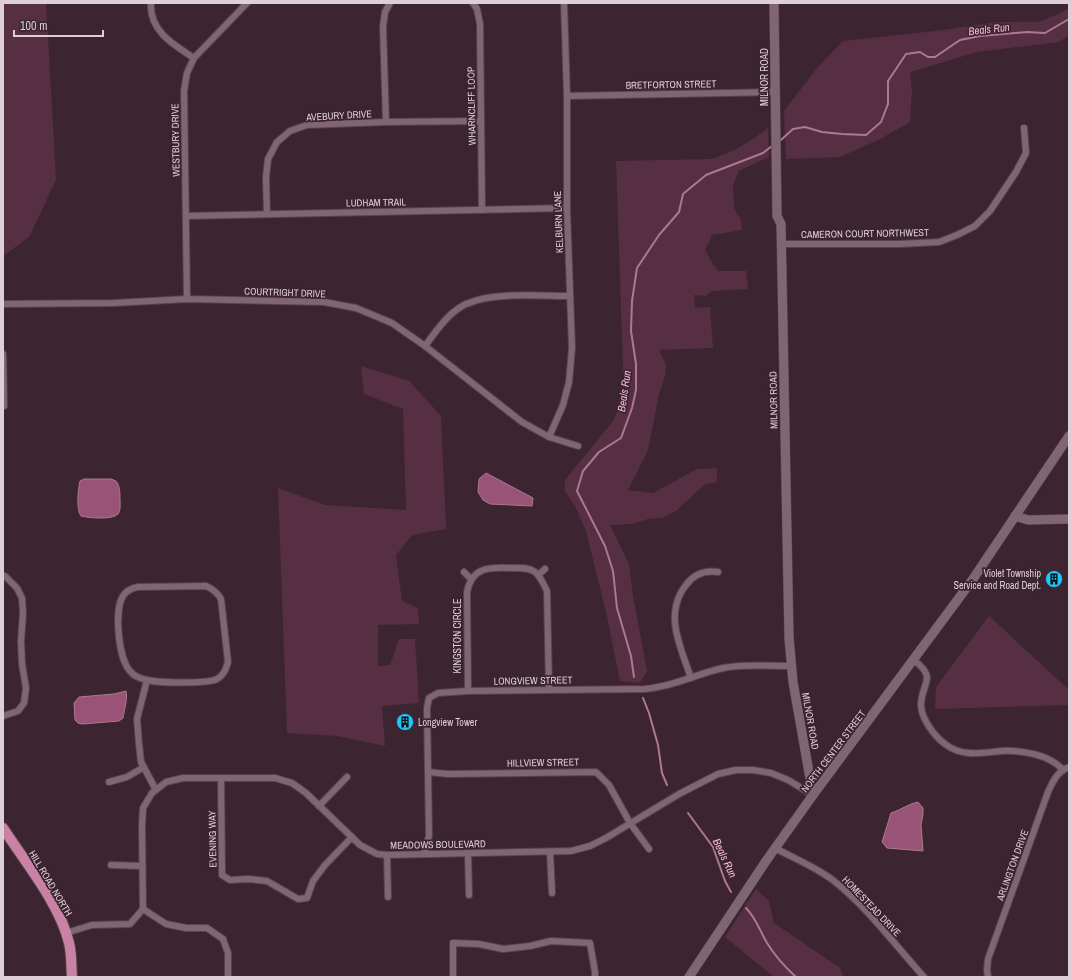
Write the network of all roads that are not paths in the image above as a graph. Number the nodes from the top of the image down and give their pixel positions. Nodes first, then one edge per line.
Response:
1 (151, 3) edge
2 (247, 3) edge
3 (390, 3) edge
4 (473, 3) edge
5 (564, 3) edge
6 (774, 3) edge
7 (194, 58) junction
8 (775, 92) junction
9 (567, 96) junction
10 (481, 121) junction
11 (386, 122) junction
12 (1024, 128) dead end
13 (567, 208) junction
14 (482, 210) junction
15 (267, 214) junction
16 (186, 216) junction
17 (782, 244) junction
18 (570, 296) junction
19 (187, 299) junction
20 (3, 304) edge
21 (425, 346) junction
22 (3, 354) edge
23 (4, 406) edge
24 (1069, 436) edge
25 (549, 437) junction
26 (578, 446) dead end
27 (1014, 518) junction
28 (1069, 519) edge
29 (544, 569) dead end
30 (464, 572) dead end
31 (718, 572) dead end
32 (538, 575) junction
33 (3, 576) edge
34 (472, 579) junction
35 (914, 660) junction
36 (791, 666) junction
37 (691, 678) junction
38 (147, 680) junction
39 (549, 690) junction
40 (468, 691) junction
41 (3, 716) edge
42 (144, 767) junction
43 (1066, 768) edge
44 (428, 772) junction
45 (347, 777) dead end
46 (221, 778) junction
47 (109, 782) dead end
48 (156, 790) junction
49 (813, 795) junction
50 (319, 806) junction
51 (630, 823) junction
52 (3, 828) edge
53 (352, 837) junction
54 (775, 848) junction
55 (649, 849) dead end
56 (550, 852) junction
57 (424, 854) junction
58 (468, 854) junction
59 (387, 855) junction
60 (111, 865) dead end
61 (142, 866) junction
62 (552, 893) dead end
63 (469, 895) dead end
64 (388, 897) dead end
65 (143, 909) junction
66 (66, 933) junction
67 (693, 976) edge
68 (72, 977) edge
69 (228, 977) edge
70 (453, 977) edge
71 (595, 977) edge
72 (924, 977) edge
73 (988, 977) edge

1 - 7 street
2 - 7 street, WESTBURY DRIVE
3 - 11 street
4 - 10 street, WHARNCLIFF LOOP
5 - 9 street, KELBURN LANE
6 - 8 main road, MILNOR ROAD
7 - 16 street, WESTBURY DRIVE
8 - 9 street, BRETFORTON STREET
8 - 17 main road, MILNOR ROAD
9 - 13 street, KELBURN LANE
10 - 11 street, AVEBURY DRIVE
10 - 14 street, WHARNCLIFF LOOP
11 - 15 street, AVEBURY DRIVE
12 - 17 street, CAMERON COURT NORTHWEST
13 - 14 street, LUDHAM TRAIL
13 - 18 street, KELBURN LANE
14 - 15 street, LUDHAM TRAIL
15 - 16 street, LUDHAM TRAIL
16 - 19 street, WESTBURY DRIVE
17 - 36 main road, MILNOR ROAD
18 - 21 street
18 - 25 street, KELBURN LANE
19 - 20 street, COURTRIGHT DRIVE
19 - 21 street, COURTRIGHT DRIVE
21 - 25 street, COURTRIGHT DRIVE
22 - 23 street
24 - 27 main road, NORTH CENTER STREET
25 - 26 street, COURTRIGHT DRIVE
27 - 28 main road
27 - 35 main road, NORTH CENTER STREET
29 - 32 street
30 - 34 street
31 - 37 street
32 - 34 street
32 - 39 street
33 - 41 street
34 - 40 street, KINGSTON CIRCLE
35 - 43 street
35 - 49 main road, NORTH CENTER STREET
36 - 37 street, LONGVIEW STREET
36 - 49 main road, MILNOR ROAD
37 - 39 street, LONGVIEW STREET
38 - 38 street
38 - 42 street
39 - 40 street, LONGVIEW STREET
40 - 44 street, LONGVIEW STREET
42 - 47 street
42 - 48 street
43 - 73 street, ARLINGTON DRIVE
44 - 51 street, HILLVIEW STREET
44 - 57 street, LONGVIEW STREET
45 - 50 street
46 - 48 street, MEADOWS BOULEVARD
46 - 50 street, MEADOWS BOULEVARD
46 - 53 street, EVENING WAY
48 - 61 street, MEADOWS BOULEVARD
49 - 51 street, MEADOWS BOULEVARD
49 - 54 main road, NORTH CENTER STREET
50 - 53 street, MEADOWS BOULEVARD
51 - 55 street, HILLVIEW STREET
51 - 56 street, MEADOWS BOULEVARD
52 - 66 main road, HILL ROAD NORTH
53 - 59 street, MEADOWS BOULEVARD
54 - 67 main road, NORTH CENTER STREET
54 - 72 street, HOMESTEAD DRIVE
56 - 58 street, MEADOWS BOULEVARD
56 - 62 street
57 - 58 street, MEADOWS BOULEVARD
57 - 59 street, MEADOWS BOULEVARD
58 - 63 street
59 - 64 street
60 - 61 street
61 - 65 street, MEADOWS BOULEVARD
65 - 66 street
65 - 69 street
66 - 68 main road, HILL ROAD NORTH
70 - 71 street

